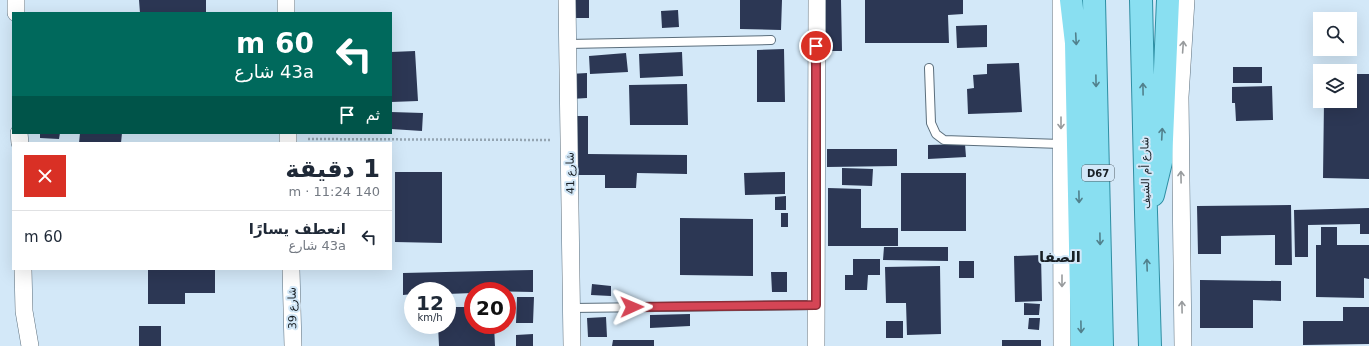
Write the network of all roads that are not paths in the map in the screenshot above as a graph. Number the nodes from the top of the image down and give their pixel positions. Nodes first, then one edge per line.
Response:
1 (16, 0) edge
2 (286, 0) edge
3 (567, 0) edge
4 (817, 0) edge
5 (1060, 0) edge
6 (1071, 0) edge
7 (1094, 0) edge
8 (1141, 0) edge
9 (1168, 0) edge
10 (1186, 0) edge
11 (16, 12) edge
12 (286, 12) edge
13 (771, 40) dead end
14 (568, 44) junction
15 (929, 68) dead end
16 (1061, 144) junction
17 (1146, 212) junction
18 (23, 270) edge
19 (291, 270) edge
20 (816, 305) junction
21 (571, 308) junction
22 (24, 311) junction
23 (18, 346) edge
24 (30, 346) edge
25 (292, 346) edge
26 (572, 346) edge
27 (816, 346) edge
28 (1062, 346) edge
29 (1082, 346) edge
30 (1102, 346) edge
31 (1150, 346) edge
32 (1183, 346) edge

1 - 11 street
2 - 12 street
3 - 14 street, شارع 41
4 - 20 street
5 -> 16 street
6 -> 29 main road
7 -> 30 main road, D67
17 -> 8 main road, شارع أم الشيف
17 -> 9 main road
32 -> 10 street
13 - 14 lane
14 - 21 street, شارع 41
15 - 16 lane
16 -> 28 street
31 -> 17 main road, شارع أم الشيف
18 - 22 street
19 - 25 street, شارع 39
20 - 21 lane
20 - 27 street
21 - 26 street, شارع 41
22 - 23 street
22 - 24 street

